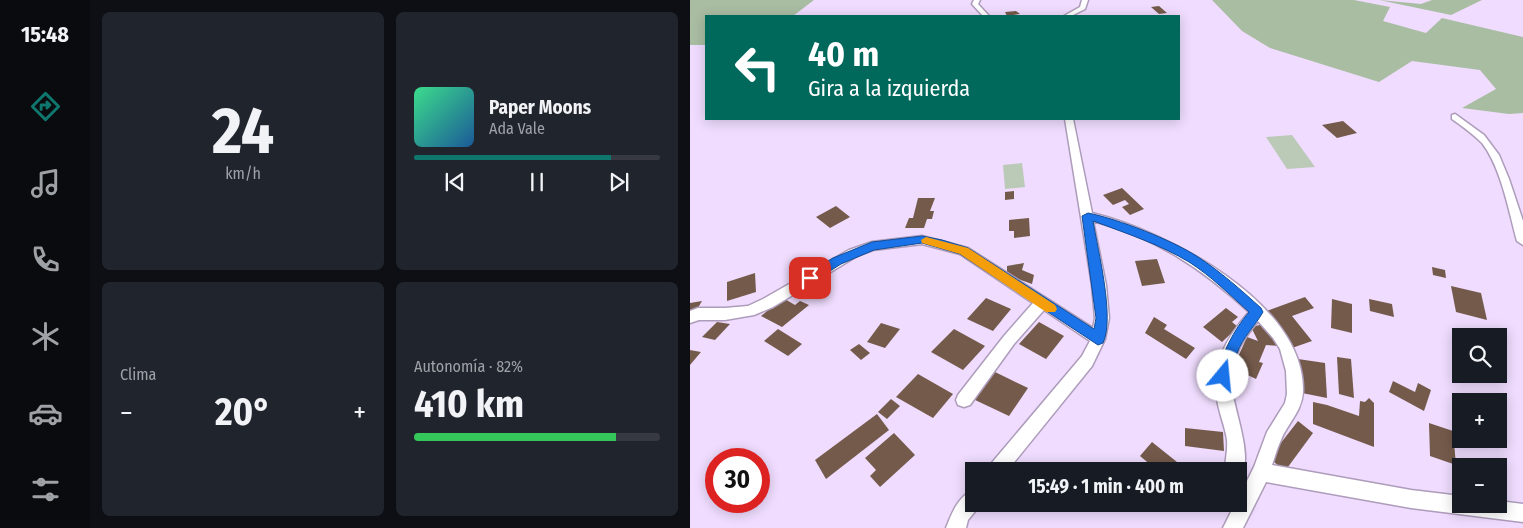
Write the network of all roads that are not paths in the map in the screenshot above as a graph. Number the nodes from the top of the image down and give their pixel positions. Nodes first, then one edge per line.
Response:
1 (977, 0) edge
2 (1085, 0) edge
3 (985, 15) edge
4 (1069, 15) edge
5 (1455, 117) dead end
6 (1070, 120) edge
7 (1088, 216) junction
8 (1523, 241) edge
9 (1042, 304) junction
10 (1257, 312) junction
11 (690, 317) edge
12 (1098, 339) junction
13 (964, 400) dead end
14 (1004, 462) edge
15 (1234, 462) edge
16 (1261, 472) junction
17 (965, 509) edge
18 (1523, 513) edge
19 (1235, 517) edge
20 (956, 528) edge

1 - 3 street
2 - 4 street
5 - 8 street
6 - 7 street
7 - 10 street
7 - 12 street
9 - 11 street
9 - 12 street
9 - 13 street
10 - 15 street
10 - 16 street
12 - 14 street
16 - 18 street
16 - 19 street
17 - 20 street

